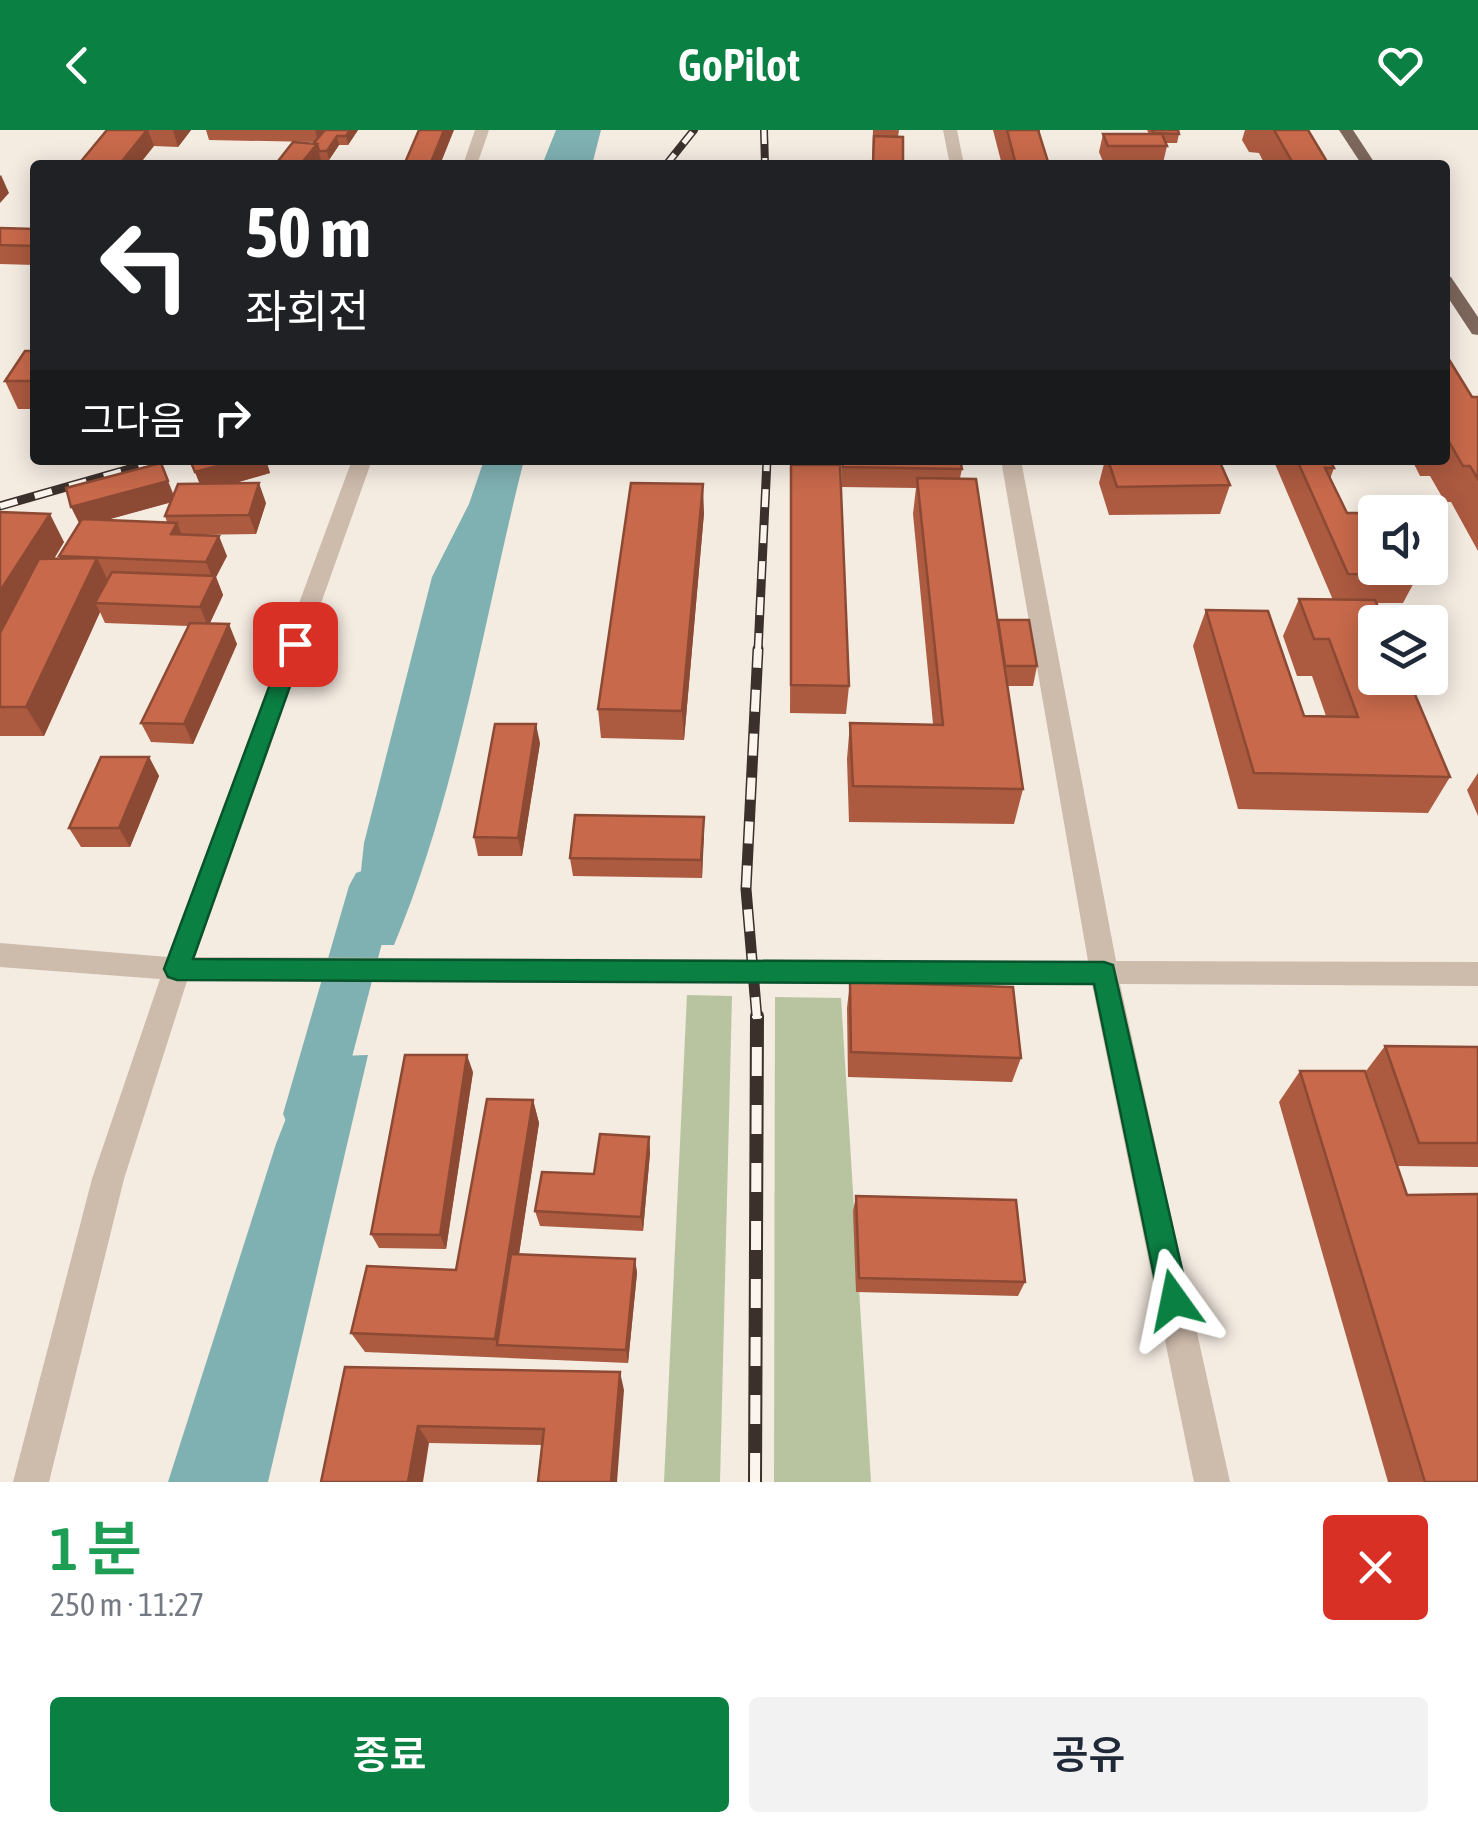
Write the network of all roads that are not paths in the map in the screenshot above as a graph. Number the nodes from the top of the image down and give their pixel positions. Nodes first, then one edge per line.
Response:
1 (482, 130) edge
2 (950, 130) edge
3 (1346, 130) edge
4 (472, 160) edge
5 (956, 160) edge
6 (1366, 160) edge
7 (1450, 288) edge
8 (1478, 330) edge
9 (360, 465) edge
10 (1012, 465) edge
11 (0, 955) edge
12 (177, 969) junction
13 (1104, 973) junction
14 (1478, 974) edge
15 (31, 1482) edge
16 (1212, 1482) edge

1 - 4 street
2 - 5 street
3 - 6 main road
7 - 8 main road
9 - 12 street
10 - 13 street
11 - 12 street
12 - 13 street
12 - 15 street
13 - 14 street
13 - 16 street

